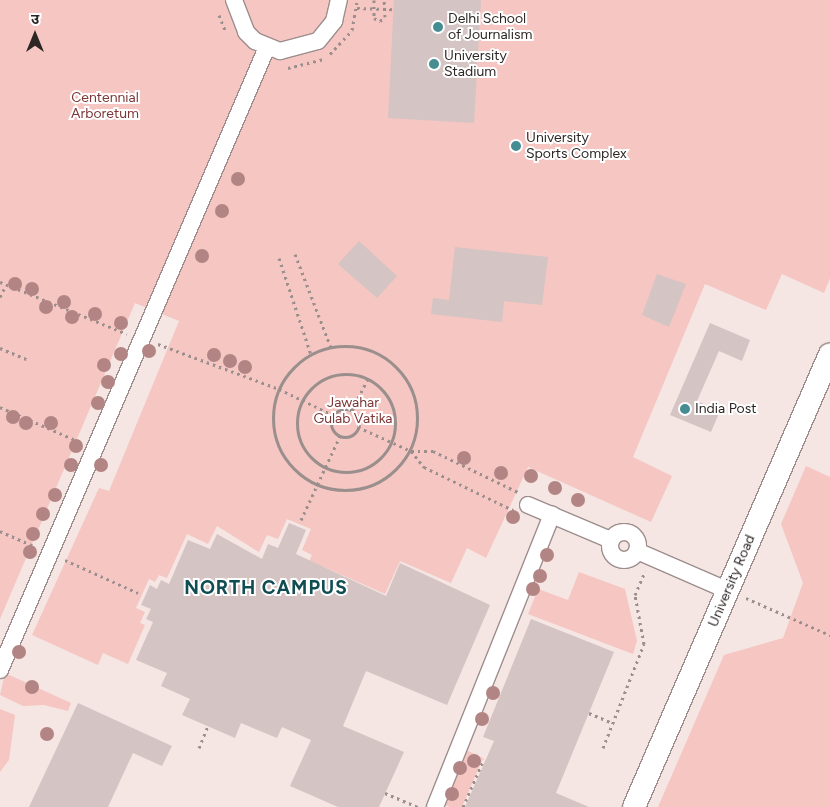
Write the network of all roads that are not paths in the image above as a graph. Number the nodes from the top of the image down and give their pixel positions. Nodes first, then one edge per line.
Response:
1 (234, 0) edge
2 (339, 0) edge
3 (267, 47) junction
4 (830, 355) edge
5 (528, 505) road end
6 (552, 515) junction
7 (729, 591) junction
8 (0, 670) edge
9 (435, 807) edge
10 (634, 807) edge

1 - 3 street
2 - 3 street
3 - 8 street
4 - 7 street, University Road
5 - 6 street
6 - 7 street
6 - 9 street
7 - 10 street, University Road

